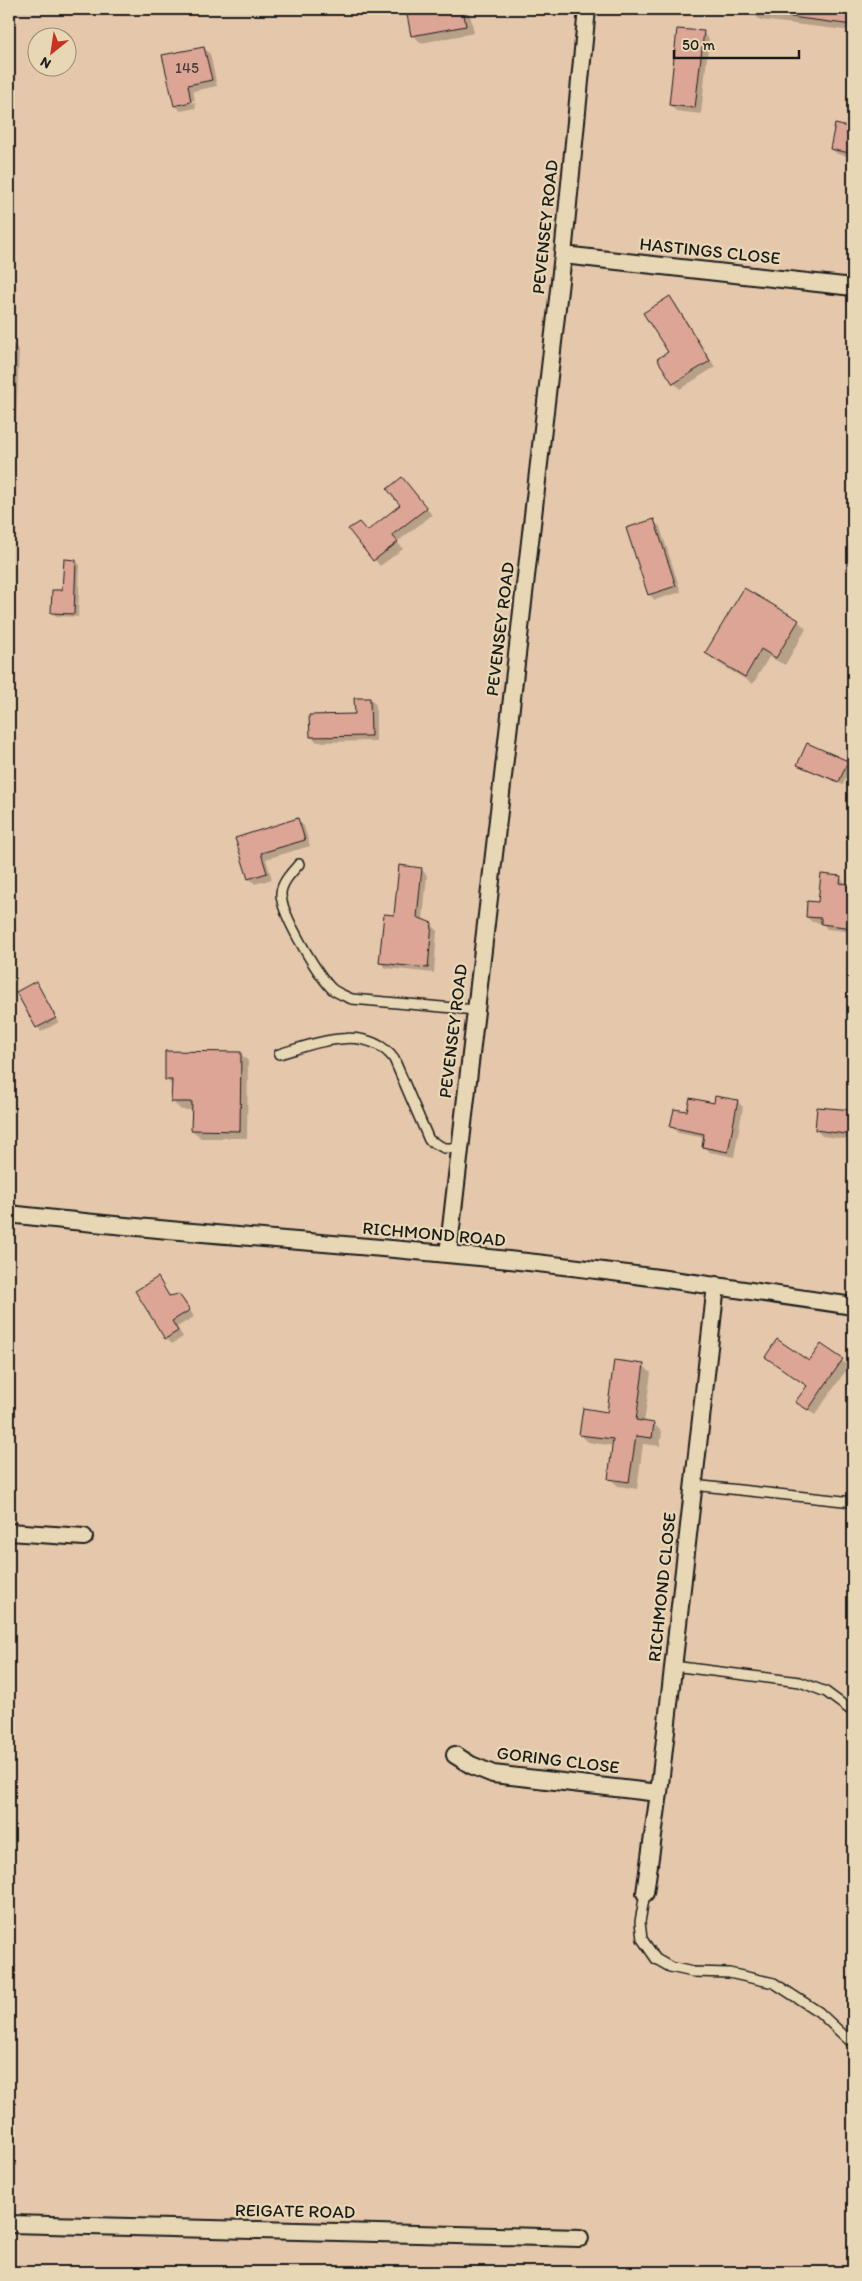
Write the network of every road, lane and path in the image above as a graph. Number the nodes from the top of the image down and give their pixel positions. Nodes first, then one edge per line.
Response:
1 (587, 9) edge
2 (563, 255) junction
3 (853, 287) edge
4 (299, 864) dead end
5 (476, 1010) junction
6 (279, 1054) dead end
7 (459, 1148) junction
8 (9, 1214) edge
9 (448, 1254) junction
10 (716, 1285) junction
11 (853, 1306) edge
12 (693, 1485) junction
13 (853, 1502) edge
14 (9, 1532) edge
15 (84, 1537) dead end
16 (673, 1666) junction
17 (853, 1712) edge
18 (456, 1755) dead end
19 (659, 1793) junction
20 (645, 1893) joint
21 (853, 2044) edge
22 (9, 2224) edge
23 (580, 2238) dead end

1 - 2 street, PEVENSEY ROAD
2 - 3 street, HASTINGS CLOSE
2 - 5 street, PEVENSEY ROAD
4 - 5 lane
5 - 7 street, PEVENSEY ROAD
6 - 7 lane
7 - 9 street, PEVENSEY ROAD
8 - 9 street, RICHMOND ROAD
9 - 10 street, RICHMOND ROAD
10 - 11 street, RICHMOND ROAD
10 - 12 street, RICHMOND CLOSE
12 - 13 lane
12 - 16 street, RICHMOND CLOSE
14 - 15 street
16 - 17 lane
16 - 19 street, RICHMOND CLOSE
18 - 19 street, GORING CLOSE
19 - 20 street, RICHMOND CLOSE
20 - 21 lane
22 - 23 street, REIGATE ROAD

